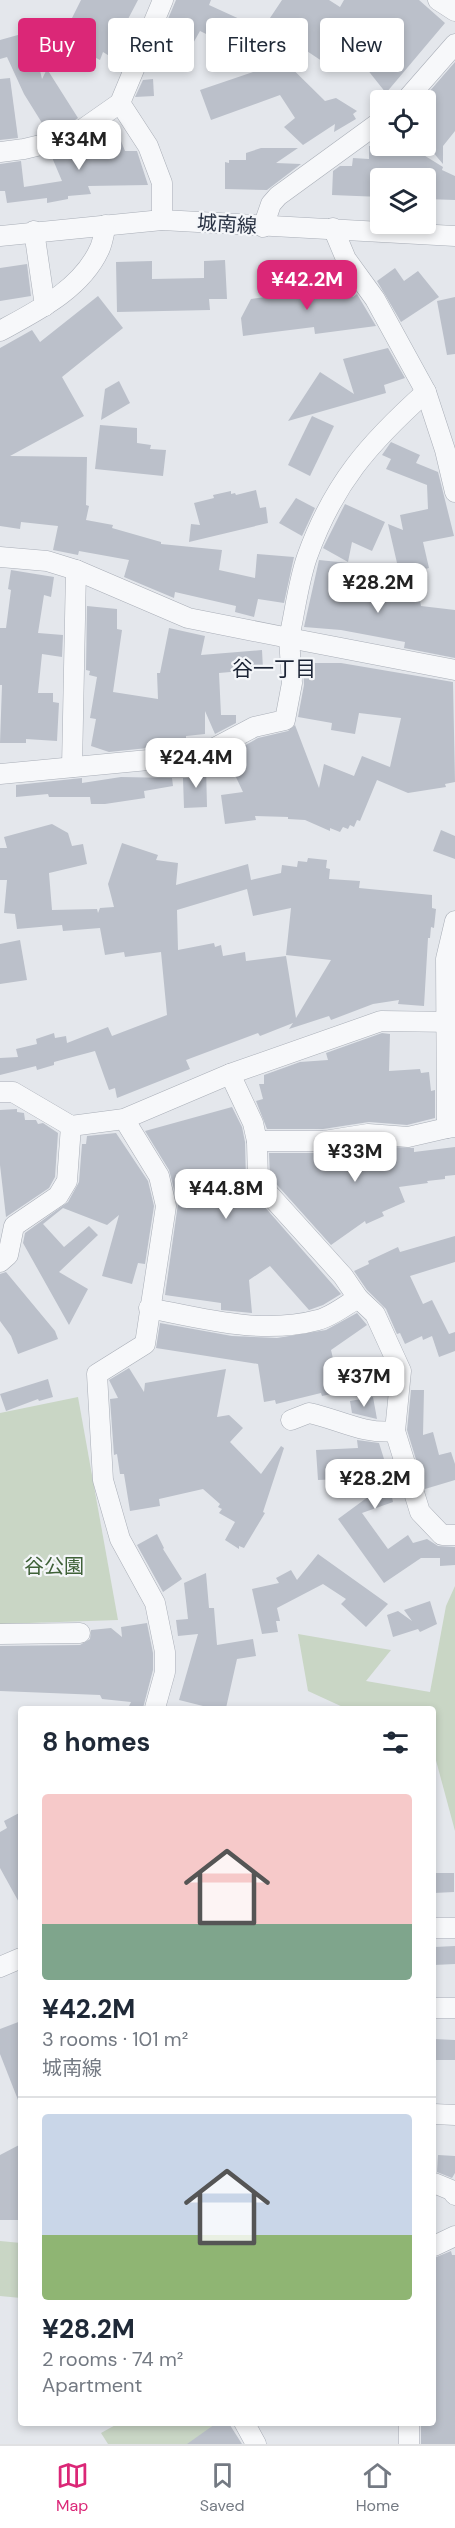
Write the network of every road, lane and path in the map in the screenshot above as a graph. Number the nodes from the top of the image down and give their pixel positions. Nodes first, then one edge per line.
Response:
1 (164, 0) edge
2 (438, 0) edge
3 (455, 11) edge
4 (455, 44) edge
5 (415, 90) edge
6 (120, 103) junction
7 (370, 129) edge
8 (0, 152) edge
9 (162, 220) junction
10 (106, 225) junction
11 (263, 227) junction
12 (333, 228) junction
13 (34, 231) junction
14 (0, 236) edge
15 (455, 236) edge
16 (45, 306) junction
17 (0, 331) edge
18 (426, 392) junction
19 (450, 449) edge
20 (455, 492) edge
21 (0, 557) edge
22 (76, 570) junction
23 (289, 638) junction
24 (455, 670) edge
25 (72, 767) junction
26 (0, 774) edge
27 (455, 921) edge
28 (450, 1022) edge
29 (230, 1074) junction
30 (0, 1092) edge
31 (124, 1119) junction
32 (71, 1126) junction
33 (451, 1127) edge
34 (257, 1141) junction
35 (0, 1262) edge
36 (358, 1298) junction
37 (149, 1308) junction
38 (291, 1420) dead end
39 (394, 1431) junction
40 (455, 1535) edge
41 (80, 1633) dead end
42 (0, 1634) edge
43 (156, 1706) edge
44 (436, 1928) edge
45 (455, 1928) edge
46 (18, 1959) edge
47 (0, 1966) edge
48 (436, 2008) edge
49 (455, 2008) edge
50 (436, 2114) edge
51 (455, 2115) edge
52 (455, 2236) edge
53 (436, 2245) edge
54 (246, 2426) edge
55 (409, 2426) edge
56 (256, 2444) edge
57 (409, 2444) edge

1 - 6 street
2 - 3 street
4 - 5 street
6 - 8 street
6 - 9 street
7 - 11 street
9 - 10 street, 城南線
9 - 11 street, 城南線
10 - 13 street, 城南線
10 - 16 street
11 - 12 street, 城南線
12 - 15 street, 城南線
12 - 18 street
13 - 14 street, 城南線
13 - 16 street
16 - 17 street
18 - 19 street
18 - 23 street
19 - 20 street
21 - 22 street
22 - 23 street
22 - 25 street
23 - 24 street
23 - 25 street
25 - 26 street
27 - 28 street
28 - 29 street
28 - 33 street
29 - 31 street
29 - 34 street
30 - 32 street
31 - 32 street
31 - 37 street
32 - 35 street
33 - 34 street
34 - 36 street
36 - 37 street
36 - 39 street
37 - 43 street
38 - 39 street
39 - 40 street
41 - 42 street
44 - 45 street
46 - 47 street
48 - 49 street
50 - 51 street
52 - 53 street
54 - 56 street
55 - 57 street

